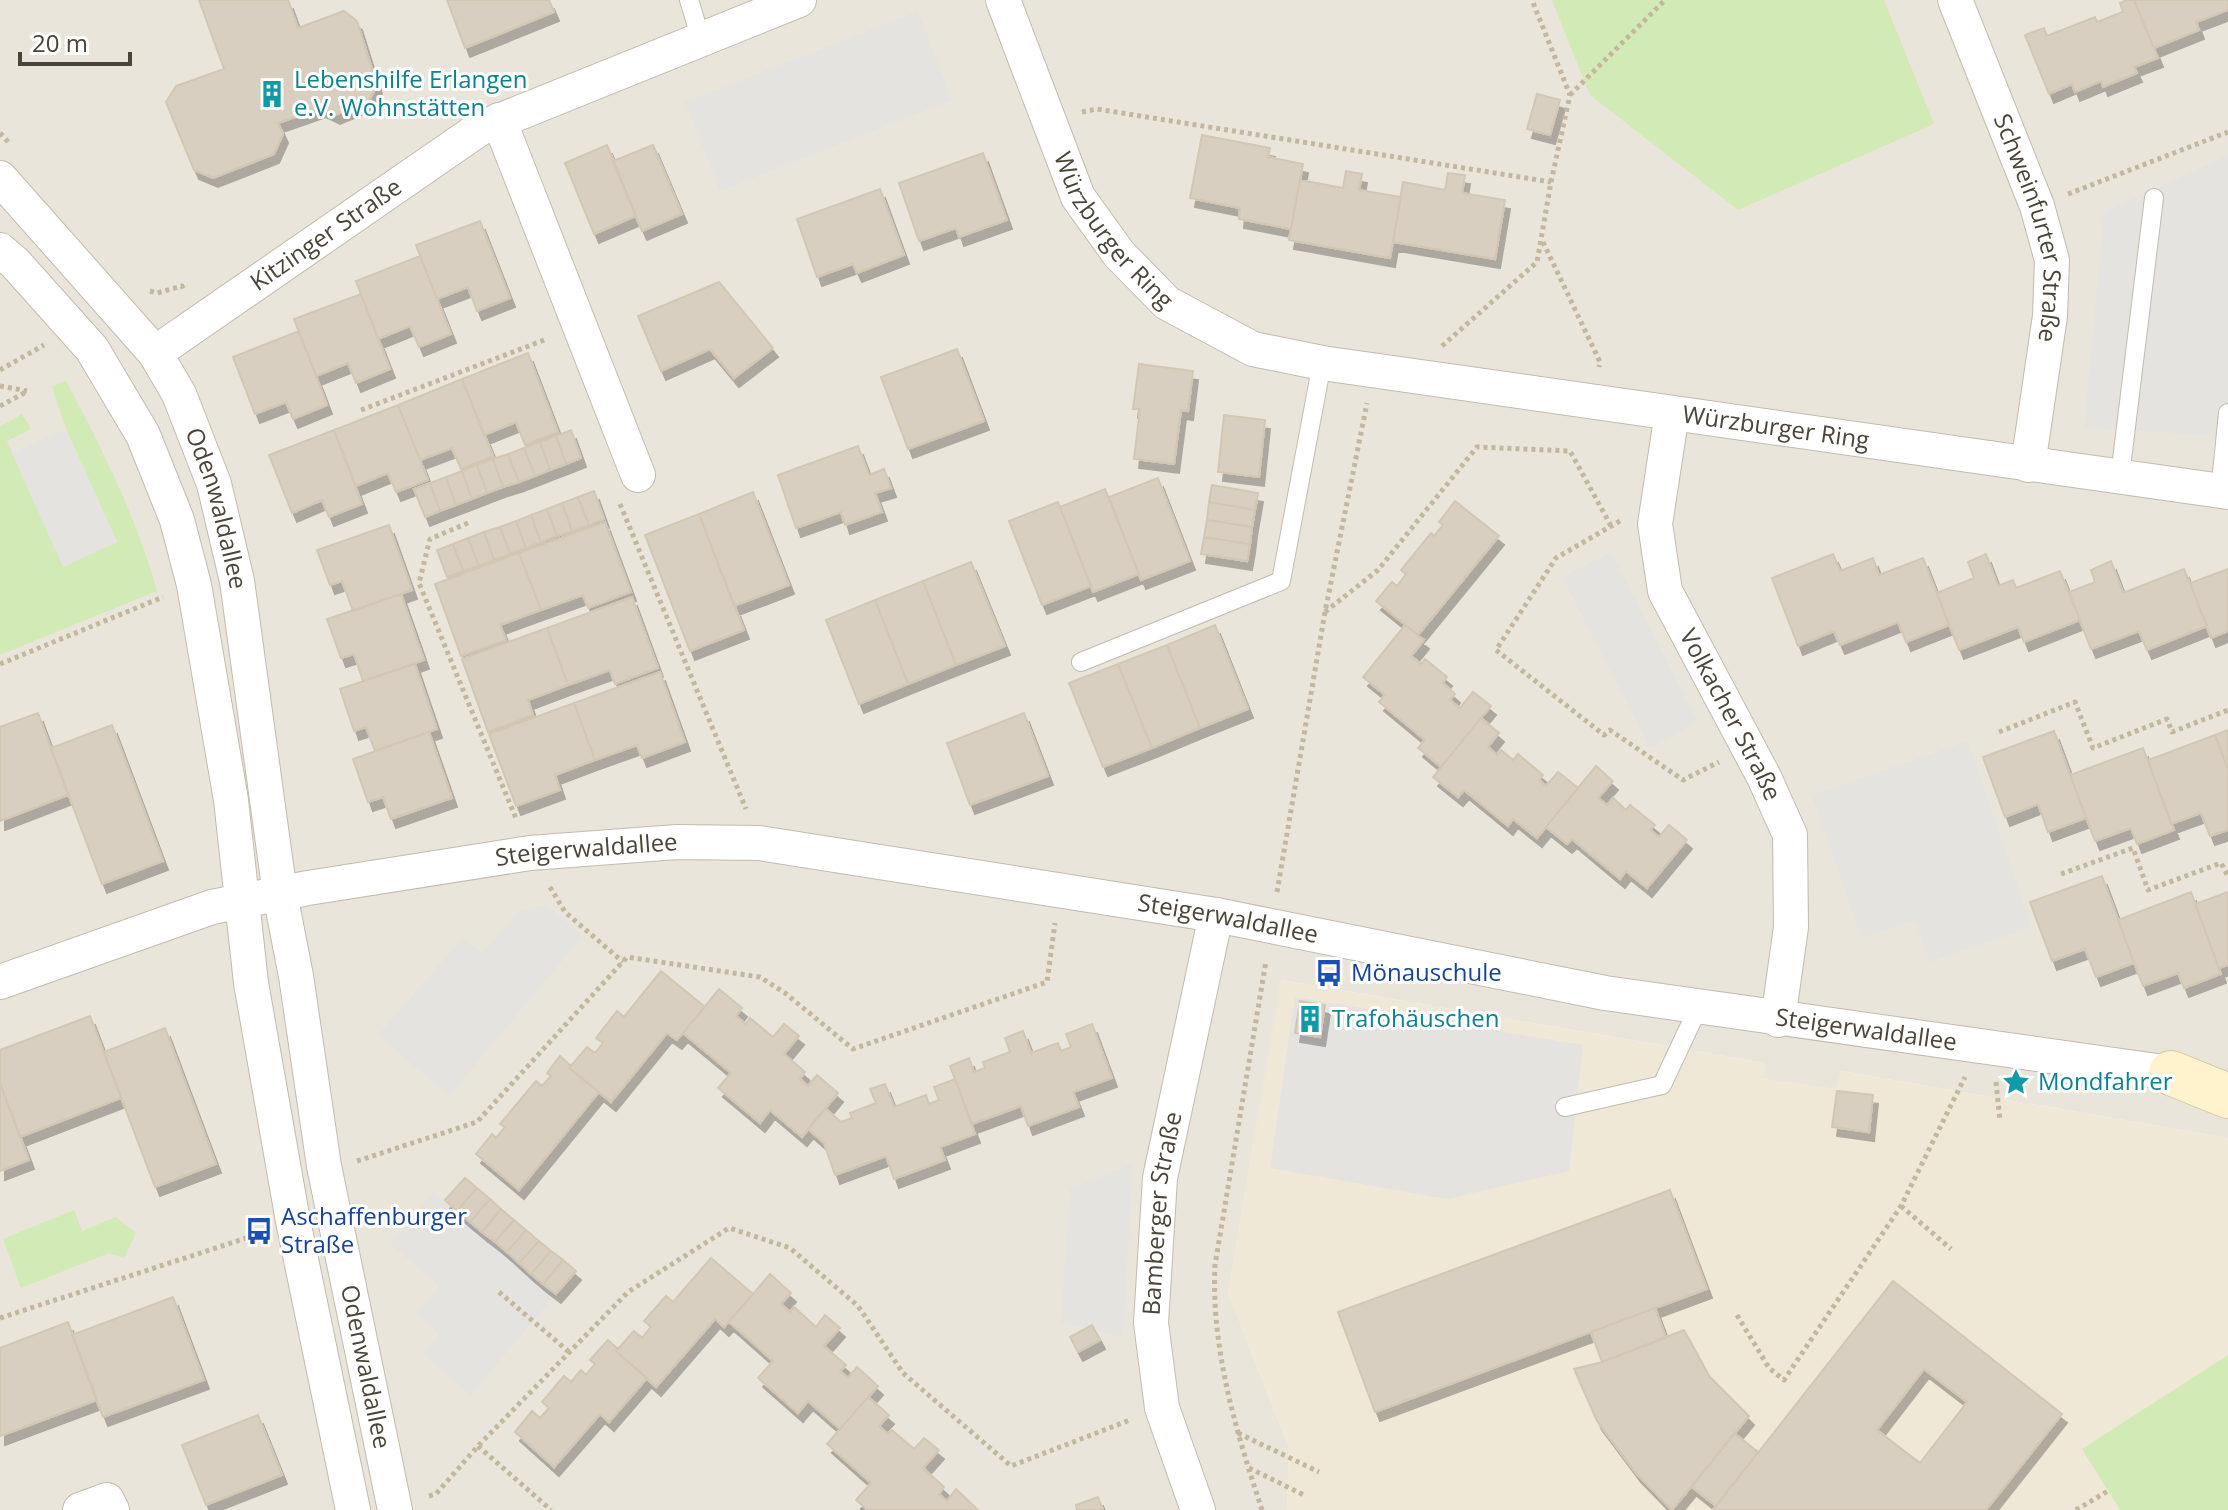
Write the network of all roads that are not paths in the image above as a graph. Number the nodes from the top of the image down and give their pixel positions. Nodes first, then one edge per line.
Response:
1 (689, 0) edge
2 (799, 0) edge
3 (1003, 0) edge
4 (1955, 0) edge
5 (701, 39) junction
6 (499, 120) junction
7 (2, 181) edge
8 (2154, 198) dead end
9 (0, 250) edge
10 (155, 353) junction
11 (1322, 363) junction
12 (1672, 413) junction
13 (2228, 413) edge
14 (2028, 465) junction
15 (638, 475) road end
16 (2120, 476) junction
17 (2224, 492) edge
18 (1081, 662) dead end
19 (280, 894) junction
20 (241, 901) junction
21 (1216, 915) junction
22 (0, 982) edge
23 (1699, 1006) junction
24 (1778, 1020) junction
25 (2228, 1067) edge
26 (2171, 1073) junction
27 (2228, 1096) edge
28 (1565, 1107) dead end
29 (408, 1504) edge
30 (80, 1510) edge
31 (112, 1510) edge
32 (353, 1510) edge
33 (1198, 1510) edge

1 - 5 lane
2 - 5 street, Kitzinger Straße
3 - 11 street, Würzburger Ring
4 - 14 street, Schweinfurter Straße
5 - 6 street, Kitzinger Straße
6 - 10 street, Kitzinger Straße
6 - 15 street
7 - 10 street, Odenwaldallee
8 - 16 lane
9 - 20 street, Odenwaldallee
10 - 19 street, Odenwaldallee
11 - 12 street, Würzburger Ring
11 - 18 lane
12 - 14 street, Würzburger Ring
12 - 24 street, Volkacher Straße
13 - 17 lane
14 - 16 street, Würzburger Ring
16 - 17 street, Würzburger Ring
19 - 20 street
19 - 21 street, Steigerwaldallee
19 - 29 street, Odenwaldallee
20 - 22 street
20 - 32 street, Odenwaldallee
21 - 23 street, Steigerwaldallee
21 - 33 street, Bamberger Straße
23 - 24 street, Steigerwaldallee
23 - 28 lane
24 - 26 street, Steigerwaldallee
25 - 26 street, Steigerwaldallee
26 - 27 street, Steigerwaldallee
30 - 31 street

